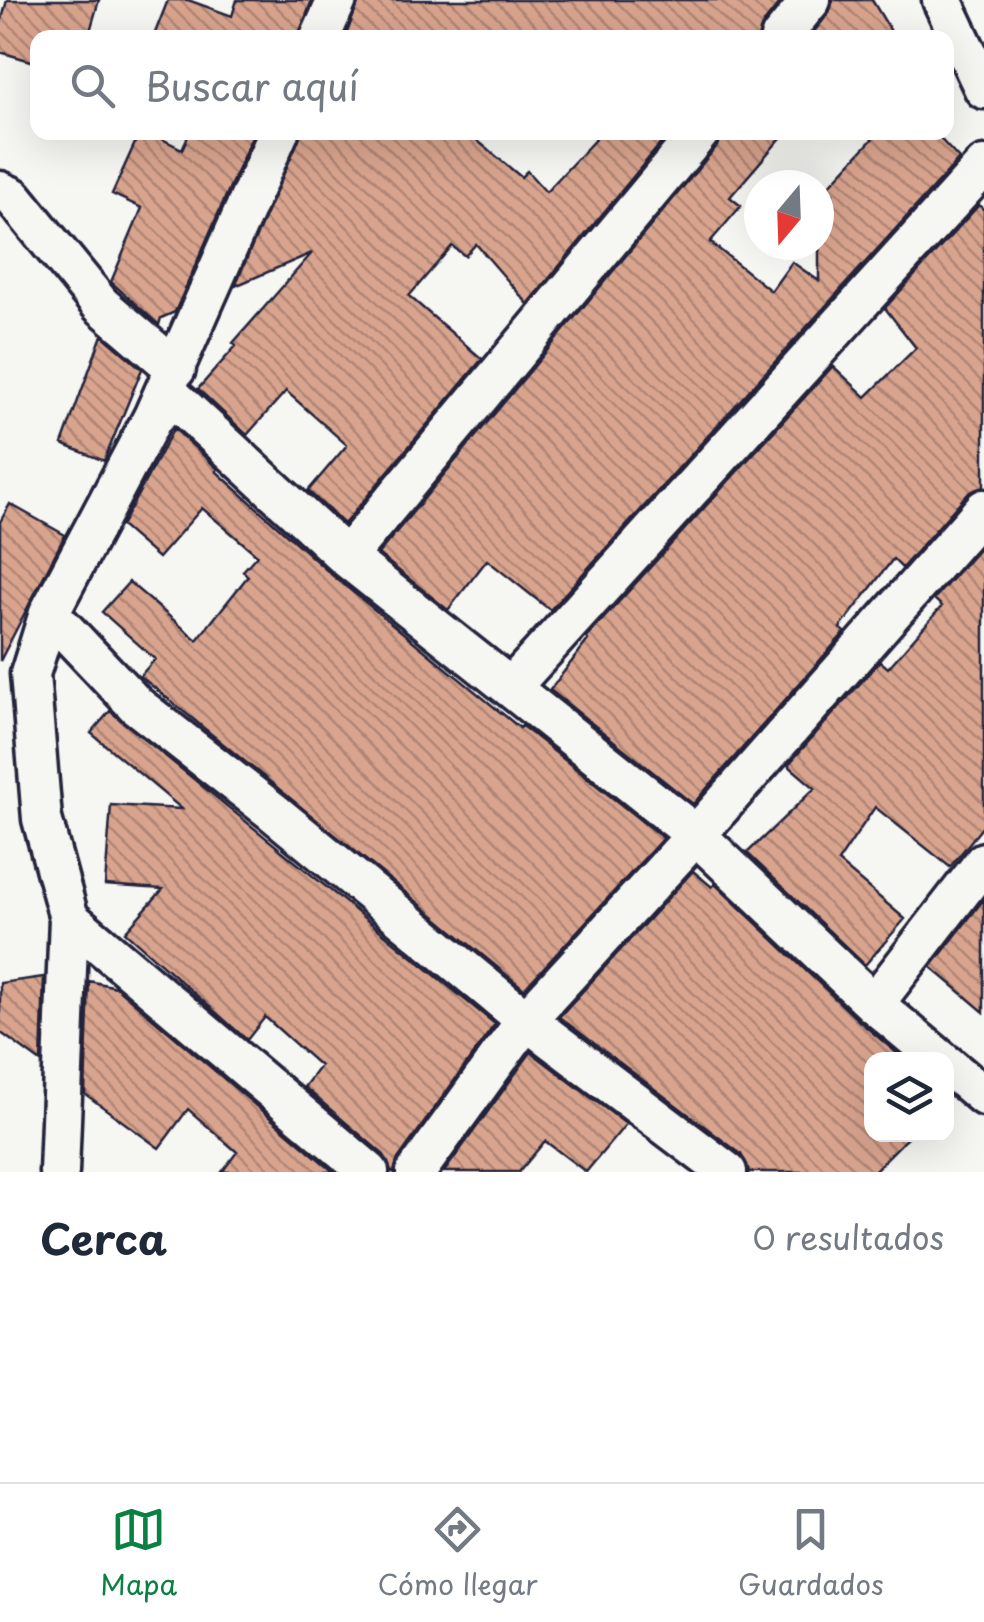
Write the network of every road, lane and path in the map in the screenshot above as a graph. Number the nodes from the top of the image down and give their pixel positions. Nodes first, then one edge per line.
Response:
1 (336, 0) edge
2 (811, 0) edge
3 (942, 0) edge
4 (323, 30) edge
5 (787, 30) edge
6 (984, 89) edge
7 (276, 140) edge
8 (693, 140) edge
9 (984, 166) edge
10 (0, 191) edge
11 (176, 368) junction
12 (153, 416) junction
13 (984, 509) edge
14 (346, 557) junction
15 (50, 614) junction
16 (510, 687) junction
17 (696, 835) junction
18 (984, 862) edge
19 (69, 918) junction
20 (874, 1004) junction
21 (526, 1020) junction
22 (931, 1052) edge
23 (954, 1071) edge
24 (984, 1096) edge
25 (60, 1172) edge
26 (369, 1172) edge
27 (416, 1172) edge
28 (727, 1172) edge

1 - 4 street
2 - 5 street
3 - 6 street
7 - 11 street
8 - 14 street
9 - 16 street
10 - 11 street
11 - 12 street
12 - 14 street
12 - 15 street
13 - 17 street
14 - 16 street
15 - 19 street
15 - 21 street
16 - 17 street
17 - 20 street
17 - 21 street
18 - 20 street
19 - 25 street
19 - 26 street
20 - 22 street
21 - 27 street
21 - 28 street
23 - 24 street

